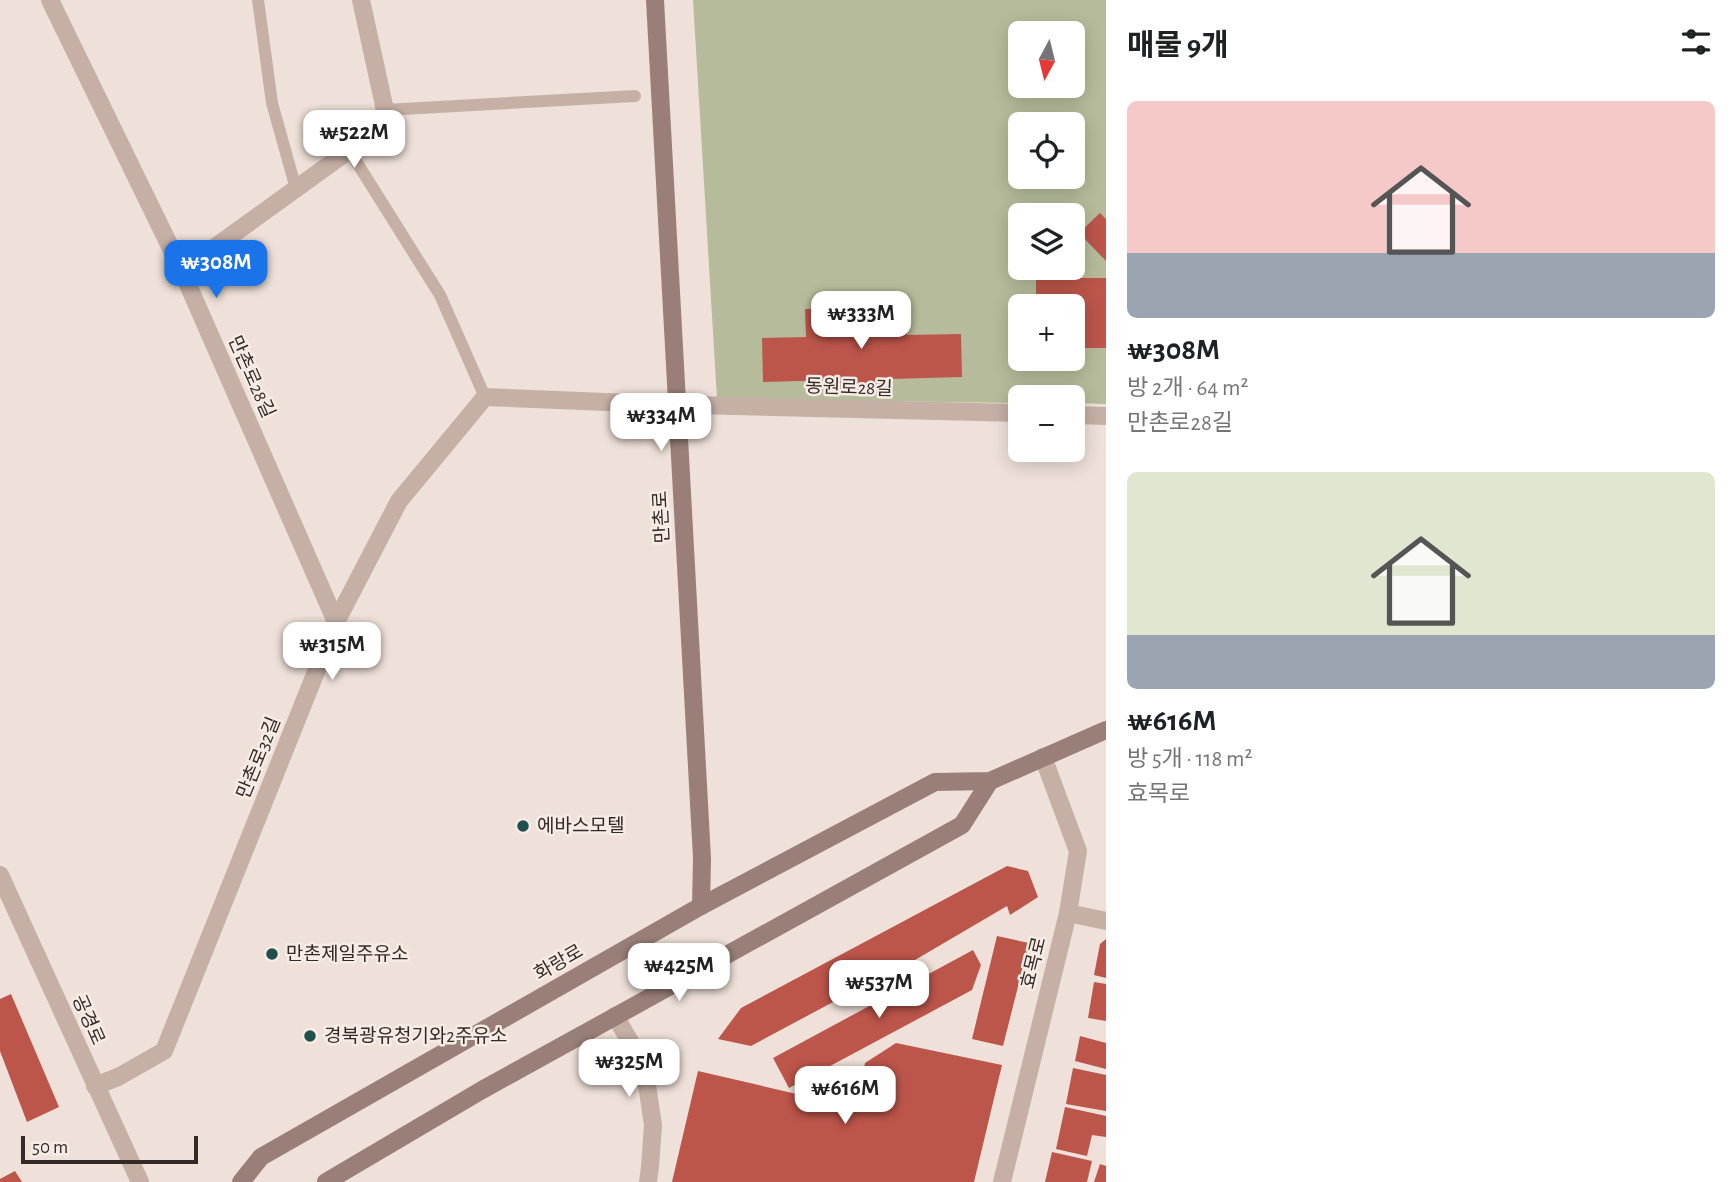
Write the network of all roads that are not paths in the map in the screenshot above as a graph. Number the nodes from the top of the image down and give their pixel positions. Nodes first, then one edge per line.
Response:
1 (50, 0) edge
2 (258, 0) edge
3 (361, 0) edge
4 (655, 0) edge
5 (635, 96) dead end
6 (385, 110) junction
7 (349, 150) junction
8 (296, 189) junction
9 (182, 271) junction
10 (485, 397) junction
11 (677, 404) junction
12 (1008, 414) edge
13 (1085, 415) edge
14 (1106, 416) edge
15 (335, 622) junction
16 (1106, 730) edge
17 (1043, 757) junction
18 (990, 781) junction
19 (0, 874) edge
20 (701, 906) junction
21 (1068, 913) junction
22 (1106, 921) edge
23 (615, 1016) junction
24 (95, 1086) junction
25 (140, 1182) edge
26 (241, 1182) edge
27 (326, 1182) edge
28 (648, 1182) edge
29 (1002, 1182) edge

1 - 9 street, 만촌로28길
2 - 8 lane
3 - 6 street
4 - 11 main road, 만촌로
5 - 6 lane
6 - 7 street
7 - 8 street
7 - 10 lane
8 - 9 street
9 - 15 street, 만촌로28길
10 - 11 street
10 - 15 street, 만촌로32길
11 - 12 street, 동원로28길
11 - 20 main road, 만촌로
13 - 14 street
15 - 24 street, 만촌로32길
16 - 17 main road, 화랑로
17 - 18 main road, 화랑로
17 - 21 street, 효목로
18 - 20 main road, 화랑로
18 - 23 main road
19 - 24 street, 공경로
20 - 26 main road, 화랑로
21 - 22 street
21 - 29 street, 효목로
23 - 27 main road
23 - 28 street
24 - 25 street, 공경로

